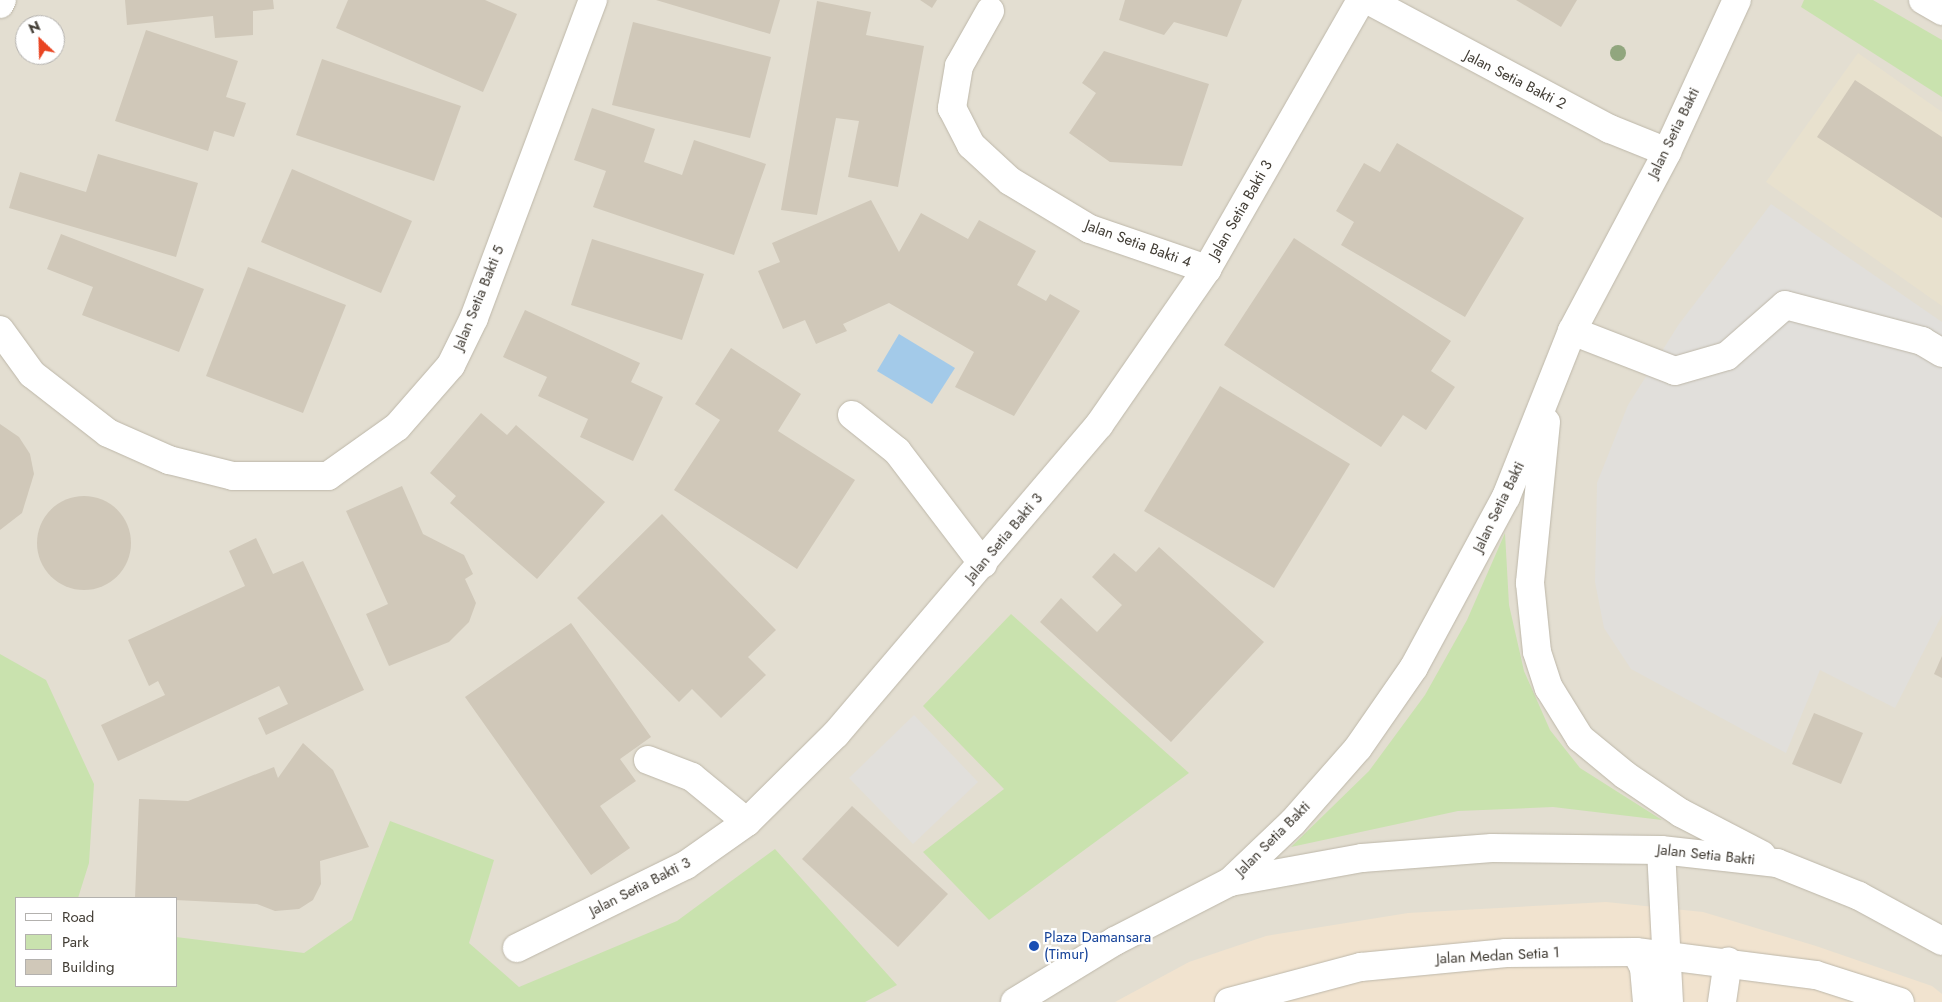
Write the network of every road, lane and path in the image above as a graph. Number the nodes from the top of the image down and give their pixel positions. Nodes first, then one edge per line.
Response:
1 (2, 0) edge
2 (593, 0) edge
3 (1361, 0) edge
4 (1368, 0) edge
5 (1736, 0) edge
6 (1923, 0) edge
7 (0, 4) edge
8 (990, 11) dead end
9 (1942, 11) edge
10 (1667, 152) junction
11 (1207, 269) junction
12 (0, 330) edge
13 (1572, 331) junction
14 (1942, 353) edge
15 (1548, 401) junction
16 (852, 415) dead end
17 (983, 564) junction
18 (648, 760) dead end
19 (747, 822) junction
20 (1661, 850) junction
21 (1777, 863) junction
22 (1230, 882) junction
23 (1942, 941) edge
24 (517, 948) dead end
25 (1636, 952) junction
26 (1668, 954) junction
27 (1728, 961) junction
28 (1015, 1002) edge
29 (1229, 1002) edge
30 (1647, 1002) edge
31 (1669, 1002) edge
32 (1722, 1002) edge
33 (1900, 1002) edge

1 - 7 street
2 - 12 street, Jalan Setia Bakti 5
3 - 11 street, Jalan Setia Bakti 3
4 - 10 street, Jalan Setia Bakti 2
5 - 10 street, Jalan Setia Bakti
6 - 9 street
8 - 11 street, Jalan Setia Bakti 4
10 - 13 street, Jalan Setia Bakti
11 - 17 street, Jalan Setia Bakti 3
13 - 14 street
13 - 15 street, Jalan Setia Bakti
15 - 21 street, Jalan Setia Bakti
15 - 22 street, Jalan Setia Bakti
16 - 17 street
17 - 19 street, Jalan Setia Bakti 3
18 - 19 street
19 - 24 street, Jalan Setia Bakti 3
20 - 21 street, Jalan Setia Bakti
20 - 22 street, Jalan Setia Bakti
20 - 26 street
21 - 23 street, Jalan Setia Bakti
22 - 28 street
25 - 26 street, Jalan Medan Setia 1
25 - 29 street, Jalan Medan Setia 1
25 - 30 street
26 - 27 street, Jalan Medan Setia 1
26 - 31 street
27 - 32 street
27 - 33 street, Jalan Medan Setia 1

